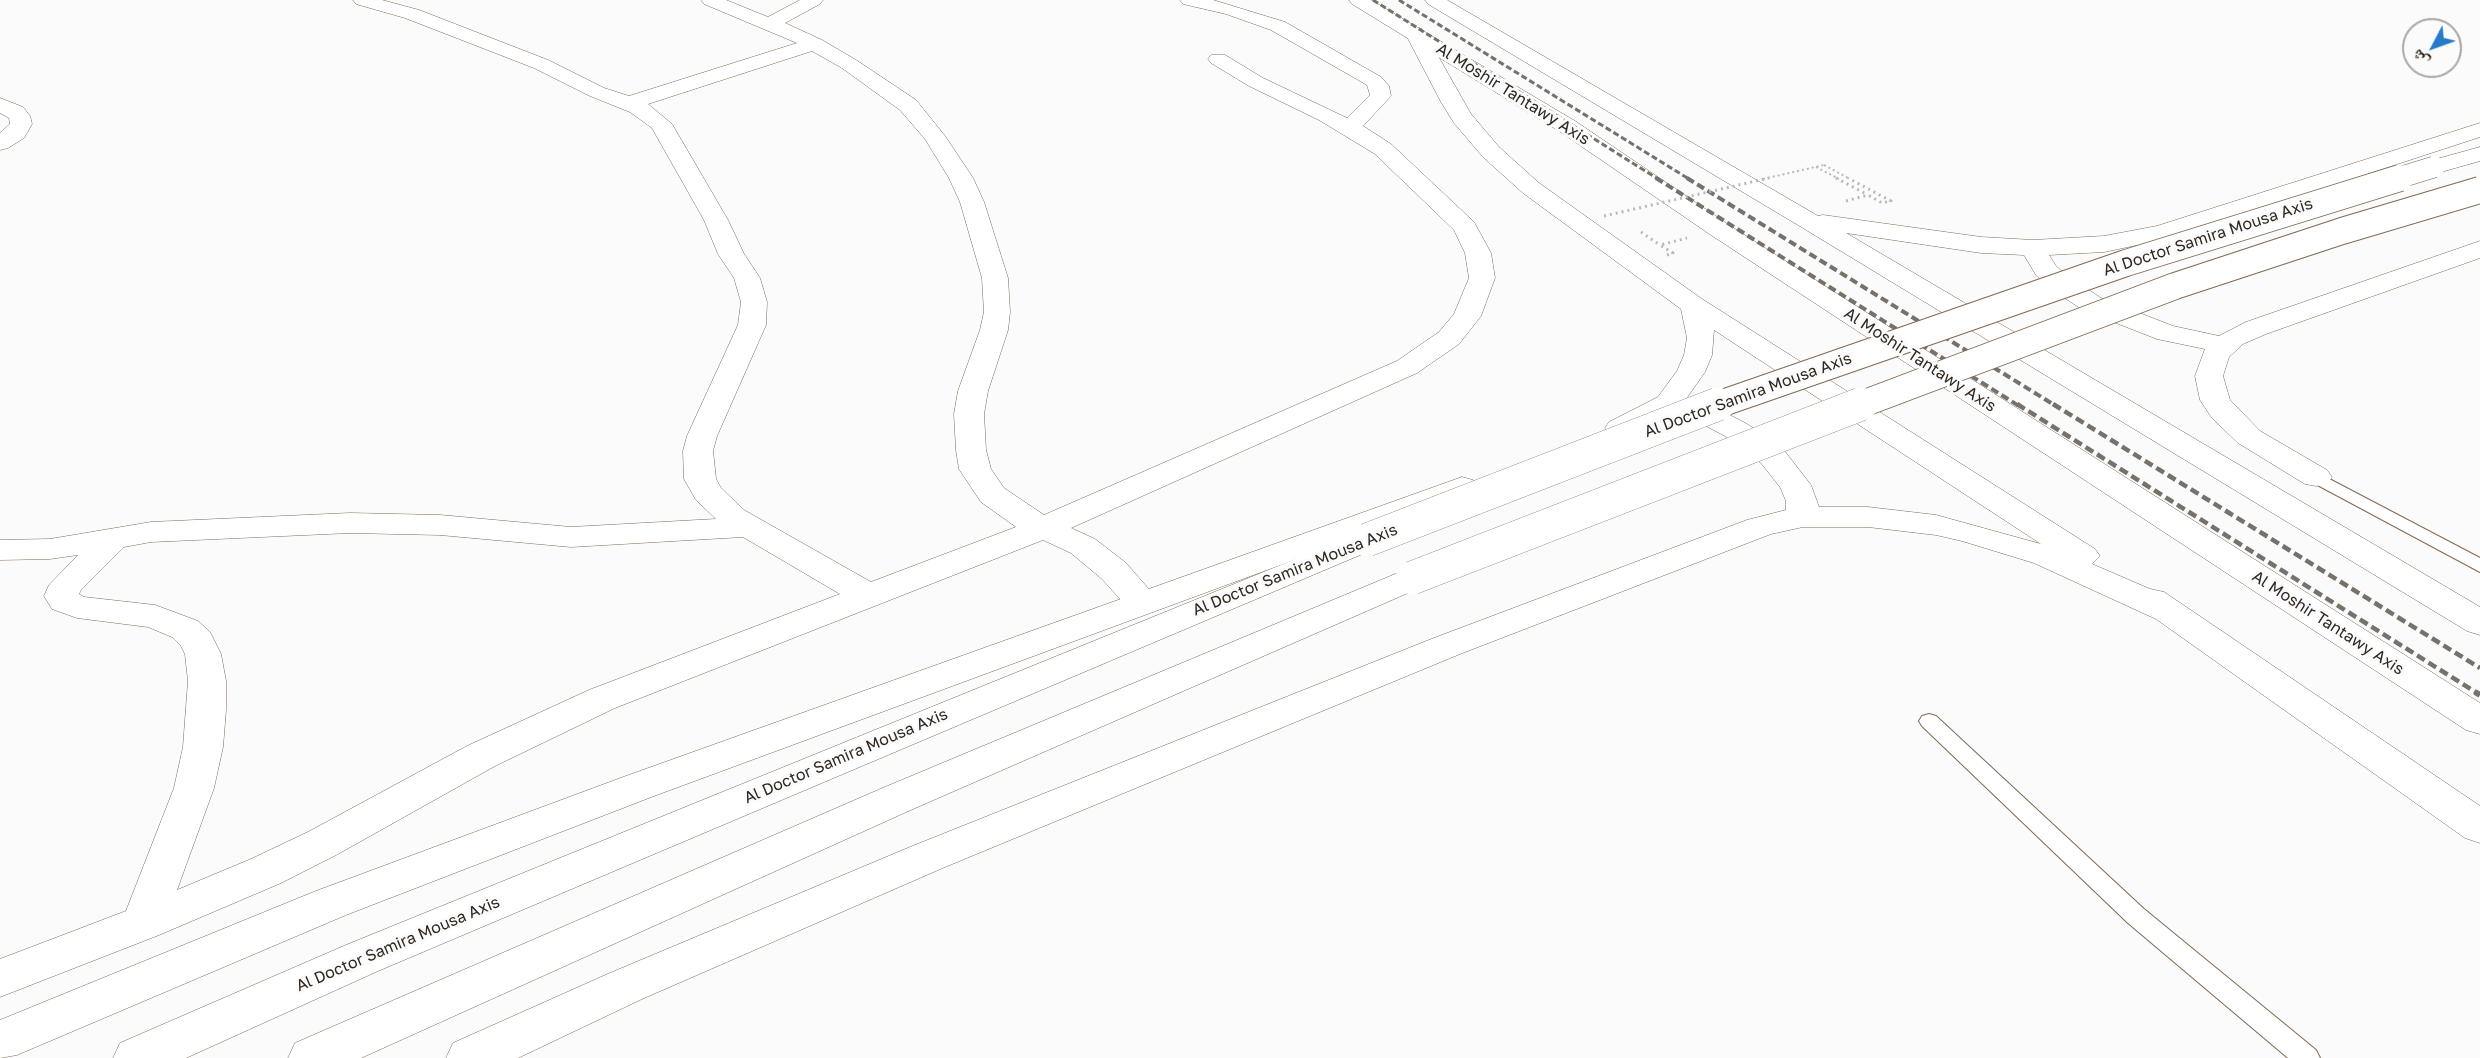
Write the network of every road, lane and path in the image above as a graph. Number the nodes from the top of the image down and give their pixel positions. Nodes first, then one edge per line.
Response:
1 (362, 0) edge
2 (710, 0) edge
3 (814, 0) edge
4 (1189, 0) edge
5 (1358, 0) edge
6 (1434, 0) edge
7 (771, 23) junction
8 (1416, 33) junction
9 (815, 44) junction
10 (1218, 59) dead end
11 (0, 104) edge
12 (630, 104) junction
13 (1350, 127) junction
14 (2480, 130) edge
15 (0, 143) edge
16 (2480, 154) edge
17 (1816, 167) junction
18 (1872, 190) dead end
19 (2480, 190) edge
20 (1868, 195) dead end
21 (1604, 216) dead end
22 (1807, 220) junction
23 (1720, 230) junction
24 (2033, 248) junction
25 (2480, 249) edge
26 (1663, 256) dead end
27 (1694, 304) junction
28 (2224, 345) junction
29 (1668, 403) junction
30 (2316, 477) junction
31 (2266, 496) junction
32 (1803, 517) junction
33 (749, 527) junction
34 (1043, 528) junction
35 (115, 537) junction
36 (0, 550) edge
37 (2480, 566) edge
38 (869, 596) junction
39 (1143, 603) junction
40 (2170, 612) junction
41 (2480, 623) edge
42 (1929, 721) dead end
43 (2480, 721) edge
44 (2480, 827) edge
45 (143, 923) junction
46 (0, 978) edge
47 (0, 1041) edge
48 (137, 1058) edge
49 (312, 1058) edge
50 (470, 1058) edge
51 (2307, 1058) edge

1 - 12 main road
2 - 7 main road
3 - 7 main road
4 - 13 main road
5 - 8 main road, Al Moshir Tantawy Axis
6 - 22 main road
7 - 9 main road
8 - 23 main road, Al Moshir Tantawy Axis
8 - 27 main road
9 - 12 main road
9 - 34 main road
10 - 13 main road
11 - 15 main road
12 - 33 main road
13 - 34 main road
14 - 24 main road
16 - 48 main road, Al Doctor Samira Mousa Axis, bridge
17 - 18 path, bridge
17 - 20 path
17 - 21 path, bridge
19 - 49 main road, bridge
22 - 24 main road
22 - 31 main road
23 - 26 path
23 - 43 main road, Al Moshir Tantawy Axis
24 - 28 main road
25 - 28 main road
27 - 29 main road
27 - 40 main road
28 - 30 main road
29 - 32 main road
29 - 39 main road
30 - 31 main road
30 - 37 lane
31 - 41 main road
32 - 40 main road
32 - 50 main road
33 - 35 main road
33 - 38 main road
34 - 38 main road
34 - 39 main road
35 - 36 main road
35 - 45 main road
38 - 45 main road
39 - 47 main road
40 - 44 main road
42 - 51 lane
45 - 46 main road

